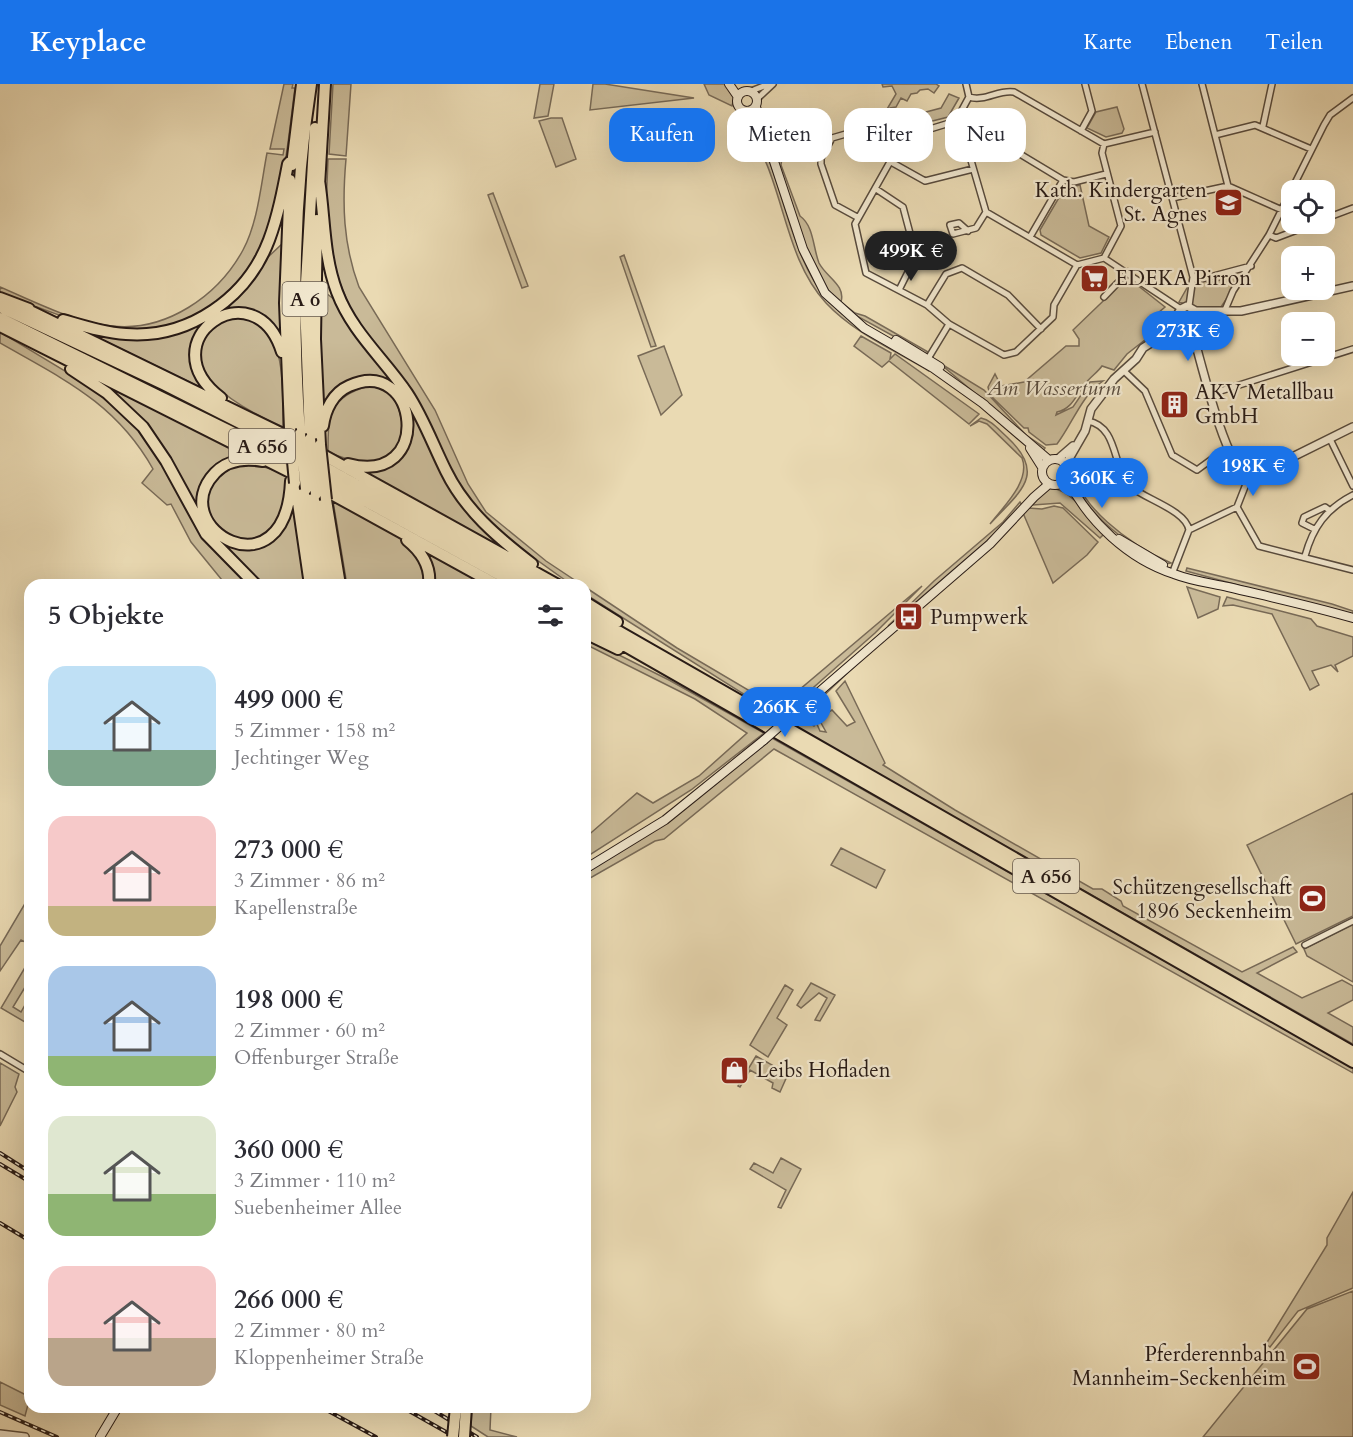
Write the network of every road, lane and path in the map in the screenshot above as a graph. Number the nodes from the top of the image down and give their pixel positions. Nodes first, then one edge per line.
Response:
1 (302, 84) edge
2 (311, 84) edge
3 (323, 84) edge
4 (729, 84) edge
5 (736, 84) edge
6 (771, 84) edge
7 (966, 84) edge
8 (1013, 84) edge
9 (1085, 84) edge
10 (1142, 84) edge
11 (1202, 84) edge
12 (1272, 84) edge
13 (748, 91) junction
14 (1011, 91) junction
15 (738, 97) junction
16 (969, 97) junction
17 (1353, 98) edge
18 (756, 103) junction
19 (741, 108) edge
20 (750, 108) edge
21 (757, 108) edge
22 (963, 108) edge
23 (1263, 126) junction
24 (1081, 131) junction
25 (1155, 132) junction
26 (844, 135) edge
27 (1215, 135) junction
28 (1104, 144) junction
29 (1311, 149) junction
30 (305, 155) junction
31 (1026, 157) edge
32 (773, 162) edge
33 (891, 162) joint
34 (971, 162) edge
35 (973, 170) junction
36 (1106, 174) junction
37 (319, 180) junction
38 (1064, 180) junction
39 (1296, 180) edge
40 (1228, 186) junction
41 (876, 189) junction
42 (1172, 198) junction
43 (1353, 208) edge
44 (1281, 210) edge
45 (986, 212) junction
46 (1281, 212) edge
47 (1335, 215) edge
48 (858, 217) junction
49 (968, 231) dead end
50 (1287, 234) edge
51 (1269, 235) junction
52 (1030, 237) junction
53 (1104, 258) junction
54 (1077, 265) junction
55 (1251, 266) junction
56 (1128, 272) junction
57 (1202, 279) dead end
58 (1353, 286) edge
59 (899, 290) junction
60 (1104, 297) dead end
61 (0, 298) edge
62 (927, 305) junction
63 (0, 307) edge
64 (22, 307) junction
65 (1225, 310) junction
66 (1180, 312) junction
67 (1191, 316) junction
68 (0, 318) edge
69 (949, 324) junction
70 (0, 326) edge
71 (1041, 330) junction
72 (1164, 333) junction
73 (1353, 349) edge
74 (52, 354) junction
75 (926, 361) junction
76 (286, 371) junction
77 (1124, 371) junction
78 (1211, 394) junction
79 (238, 411) junction
80 (1088, 421) junction
81 (1353, 427) edge
82 (305, 437) junction
83 (1330, 439) junction
84 (1024, 440) junction
85 (1075, 444) junction
86 (1230, 450) junction
87 (1053, 459) junction
88 (334, 461) junction
89 (275, 464) junction
90 (1066, 464) junction
91 (1042, 467) junction
92 (1043, 477) junction
93 (1067, 479) junction
94 (1248, 479) junction
95 (293, 482) junction
96 (1049, 484) junction
97 (1059, 485) junction
98 (1353, 486) edge
99 (316, 494) junction
100 (1353, 495) edge
101 (1034, 496) junction
102 (1078, 499) junction
103 (1237, 507) junction
104 (1329, 510) junction
105 (389, 524) junction
106 (1189, 530) junction
107 (1314, 530) junction
108 (1305, 556) junction
109 (1353, 570) edge
110 (1173, 571) junction
111 (250, 579) edge
112 (309, 579) edge
113 (320, 579) edge
114 (329, 579) edge
115 (339, 579) edge
116 (429, 579) edge
117 (486, 579) edge
118 (507, 579) edge
119 (527, 579) edge
120 (547, 579) edge
121 (550, 579) edge
122 (1293, 604) junction
123 (591, 606) edge
124 (591, 615) edge
125 (1353, 618) edge
126 (1353, 623) edge
127 (591, 626) edge
128 (591, 636) edge
129 (658, 654) junction
130 (670, 672) junction
131 (591, 865) edge
132 (1353, 921) edge
133 (1305, 945) dead end
134 (1353, 1052) edge
135 (0, 1054) edge
136 (1353, 1062) edge
137 (24, 1068) edge
138 (114, 1413) edge
139 (455, 1413) edge
140 (466, 1413) edge
141 (0, 1434) edge
142 (25, 1437) edge
143 (100, 1437) edge
144 (453, 1437) edge
145 (464, 1437) edge

1 - 30 highway
2 - 30 highway, A 6
3 - 30 highway
4 - 15 main road
5 - 13 main road
6 - 13 street
6 - 18 street
7 - 16 street
8 - 14 street
9 - 24 street
10 - 25 street
11 - 27 street
12 - 23 street
13 - 15 main road
13 - 18 main road
14 - 16 street
14 - 24 street
15 - 19 main road
16 - 22 street
17 - 29 street
18 - 20 main road
18 - 21 main road
23 - 27 street
23 - 29 street
24 - 28 street
25 - 28 street
25 - 42 street
26 - 48 street
27 - 40 street
28 - 36 street
29 - 39 street
30 - 37 highway
30 - 64 highway
30 - 76 highway
30 - 82 highway, A 6
31 - 38 street
32 - 75 main road
33 - 35 street
33 - 41 street
34 - 35 street
35 - 45 street
36 - 38 street
36 - 53 street
37 - 82 highway
37 - 121 highway
38 - 52 street
40 - 42 street
40 - 44 street
41 - 48 street
41 - 59 street
42 - 67 street
43 - 47 street
45 - 49 street
45 - 52 street
46 - 51 street
48 - 59 street
50 - 51 street
51 - 55 street
52 - 54 street
53 - 54 street
53 - 56 street
54 - 71 street
55 - 57 street
55 - 65 street
56 - 60 street
56 - 66 street
58 - 65 street
59 - 62 street
61 - 64 highway
62 - 69 street
62 - 71 street
63 - 119 highway, A 656
64 - 79 highway
65 - 67 street
66 - 67 street
66 - 67 street
66 - 72 street
67 - 72 street
67 - 78 street
68 - 118 highway, A 656
69 - 71 street
69 - 75 street
70 - 74 highway
72 - 77 street
73 - 78 street
74 - 89 highway
74 - 111 highway
75 - 84 main road
76 - 79 highway
76 - 82 highway
77 - 80 street
77 - 86 street
78 - 86 street
79 - 88 highway
80 - 85 street
80 - 106 street
81 - 83 street
82 - 88 highway
82 - 95 highway, bridge
82 - 99 highway, bridge
82 - 99 highway, A 6, bridge
83 - 94 street
83 - 98 street
84 - 87 main road
84 - 91 main road
85 - 87 street
85 - 90 street
86 - 94 street
87 - 90 main road
87 - 91 main road
88 - 120 highway
89 - 95 highway
89 - 105 highway
90 - 93 main road
91 - 92 main road
92 - 96 main road
92 - 101 main road
93 - 97 main road
93 - 102 main road
94 - 103 street
95 - 112 highway
96 - 97 main road
96 - 101 main road
97 - 102 main road
99 - 113 highway, A 6
99 - 114 highway, A 6
99 - 115 highway
100 - 104 street
101 - 131 main road, bridge
102 - 110 main road
103 - 106 street
103 - 108 street
104 - 107 street
104 - 107 street
105 - 116 highway
105 - 117 highway
106 - 110 street
107 - 108 street
108 - 109 street
110 - 122 main road
122 - 125 main road
122 - 126 main road
123 - 129 highway
124 - 129 highway, A 656
127 - 130 highway, A 656
128 - 130 highway
129 - 134 highway, A 656
130 - 136 highway, A 656
132 - 133 street
135 - 137 street
138 - 143 main road
139 - 144 highway, bridge
140 - 145 highway, bridge
141 - 142 street

